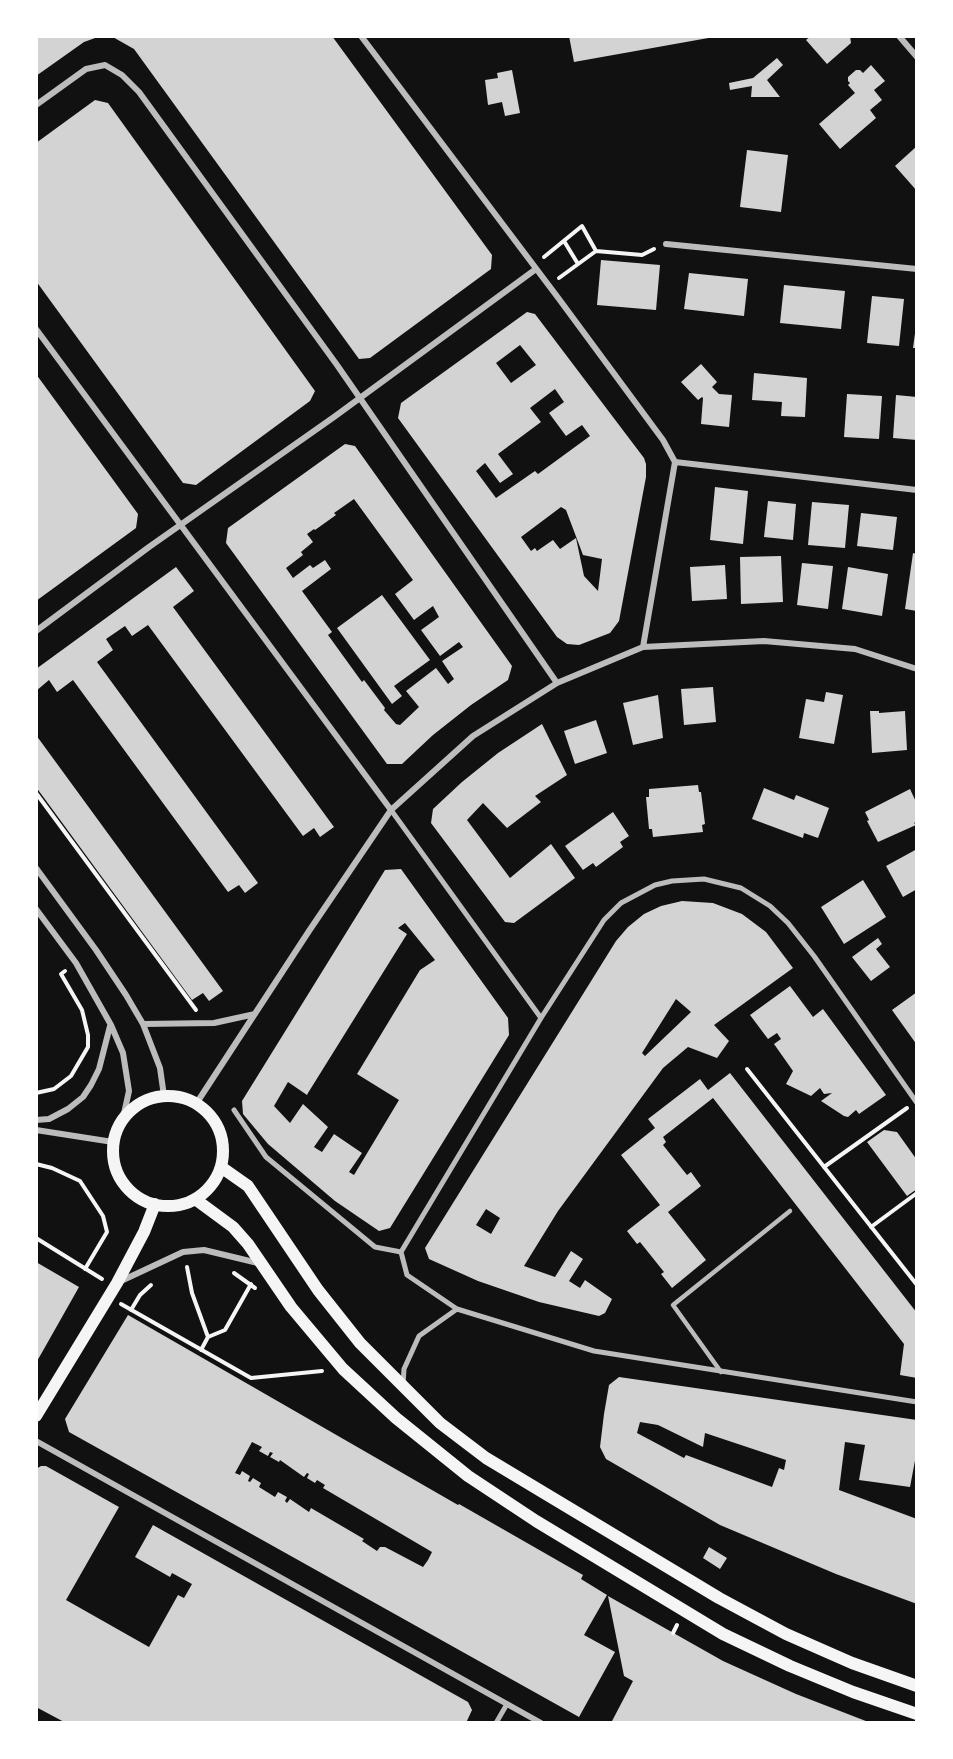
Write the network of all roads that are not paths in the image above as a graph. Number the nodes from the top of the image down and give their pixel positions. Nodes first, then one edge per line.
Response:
1 (361, 36) edge
2 (899, 36) edge
3 (917, 57) edge
4 (36, 105) edge
5 (666, 244) road end
6 (536, 269) junction
7 (917, 270) edge
8 (36, 329) edge
9 (359, 397) junction
10 (675, 462) junction
11 (917, 490) edge
12 (181, 525) junction
13 (36, 631) edge
14 (643, 647) junction
15 (917, 669) edge
16 (557, 683) junction
17 (391, 810) junction
18 (36, 868) edge
19 (36, 909) edge
20 (255, 1014) junction
21 (541, 1018) junction
22 (142, 1024) junction
23 (111, 1025) junction
24 (164, 1096) junction
25 (916, 1102) edge
26 (196, 1104) junction
27 (234, 1110) dead end
28 (123, 1118) junction
29 (36, 1120) edge
30 (36, 1130) edge
31 (113, 1142) junction
32 (221, 1167) junction
33 (195, 1199) junction
34 (155, 1204) junction
35 (790, 1211) dead end
36 (401, 1252) junction
37 (264, 1265) junction
38 (114, 1289) junction
39 (457, 1309) junction
40 (720, 1372) junction
41 (403, 1387) junction
42 (917, 1402) edge
43 (36, 1416) edge
44 (36, 1441) edge
45 (917, 1686) edge
46 (507, 1704) junction
47 (917, 1714) edge
48 (496, 1723) edge
49 (541, 1723) edge

1 - 6 street
2 - 3 street
4 - 9 street
5 - 7 street
6 - 9 street
6 - 10 street
8 - 12 street
9 - 12 street
9 - 16 street
10 - 11 street
10 - 14 street
12 - 13 street
12 - 17 street
14 - 15 street
14 - 16 street
16 - 17 street
17 - 20 street
17 - 21 street
18 - 22 street
19 - 23 street
20 - 22 street
20 - 26 street
21 - 25 street
21 - 36 street
22 - 24 street
23 - 28 street
23 - 29 street
24 - 26 main road
24 - 28 main road
26 - 32 main road
27 - 36 street
28 - 31 main road
30 - 31 street
31 - 34 main road
32 - 33 main road
32 - 41 main road
33 - 34 main road
33 - 37 main road
34 - 38 main road
35 - 40 lane
36 - 39 street
37 - 38 street
37 - 47 main road
38 - 43 main road
39 - 40 street
39 - 41 street
40 - 42 street
41 - 45 main road
44 - 46 street
46 - 48 street
46 - 49 street

